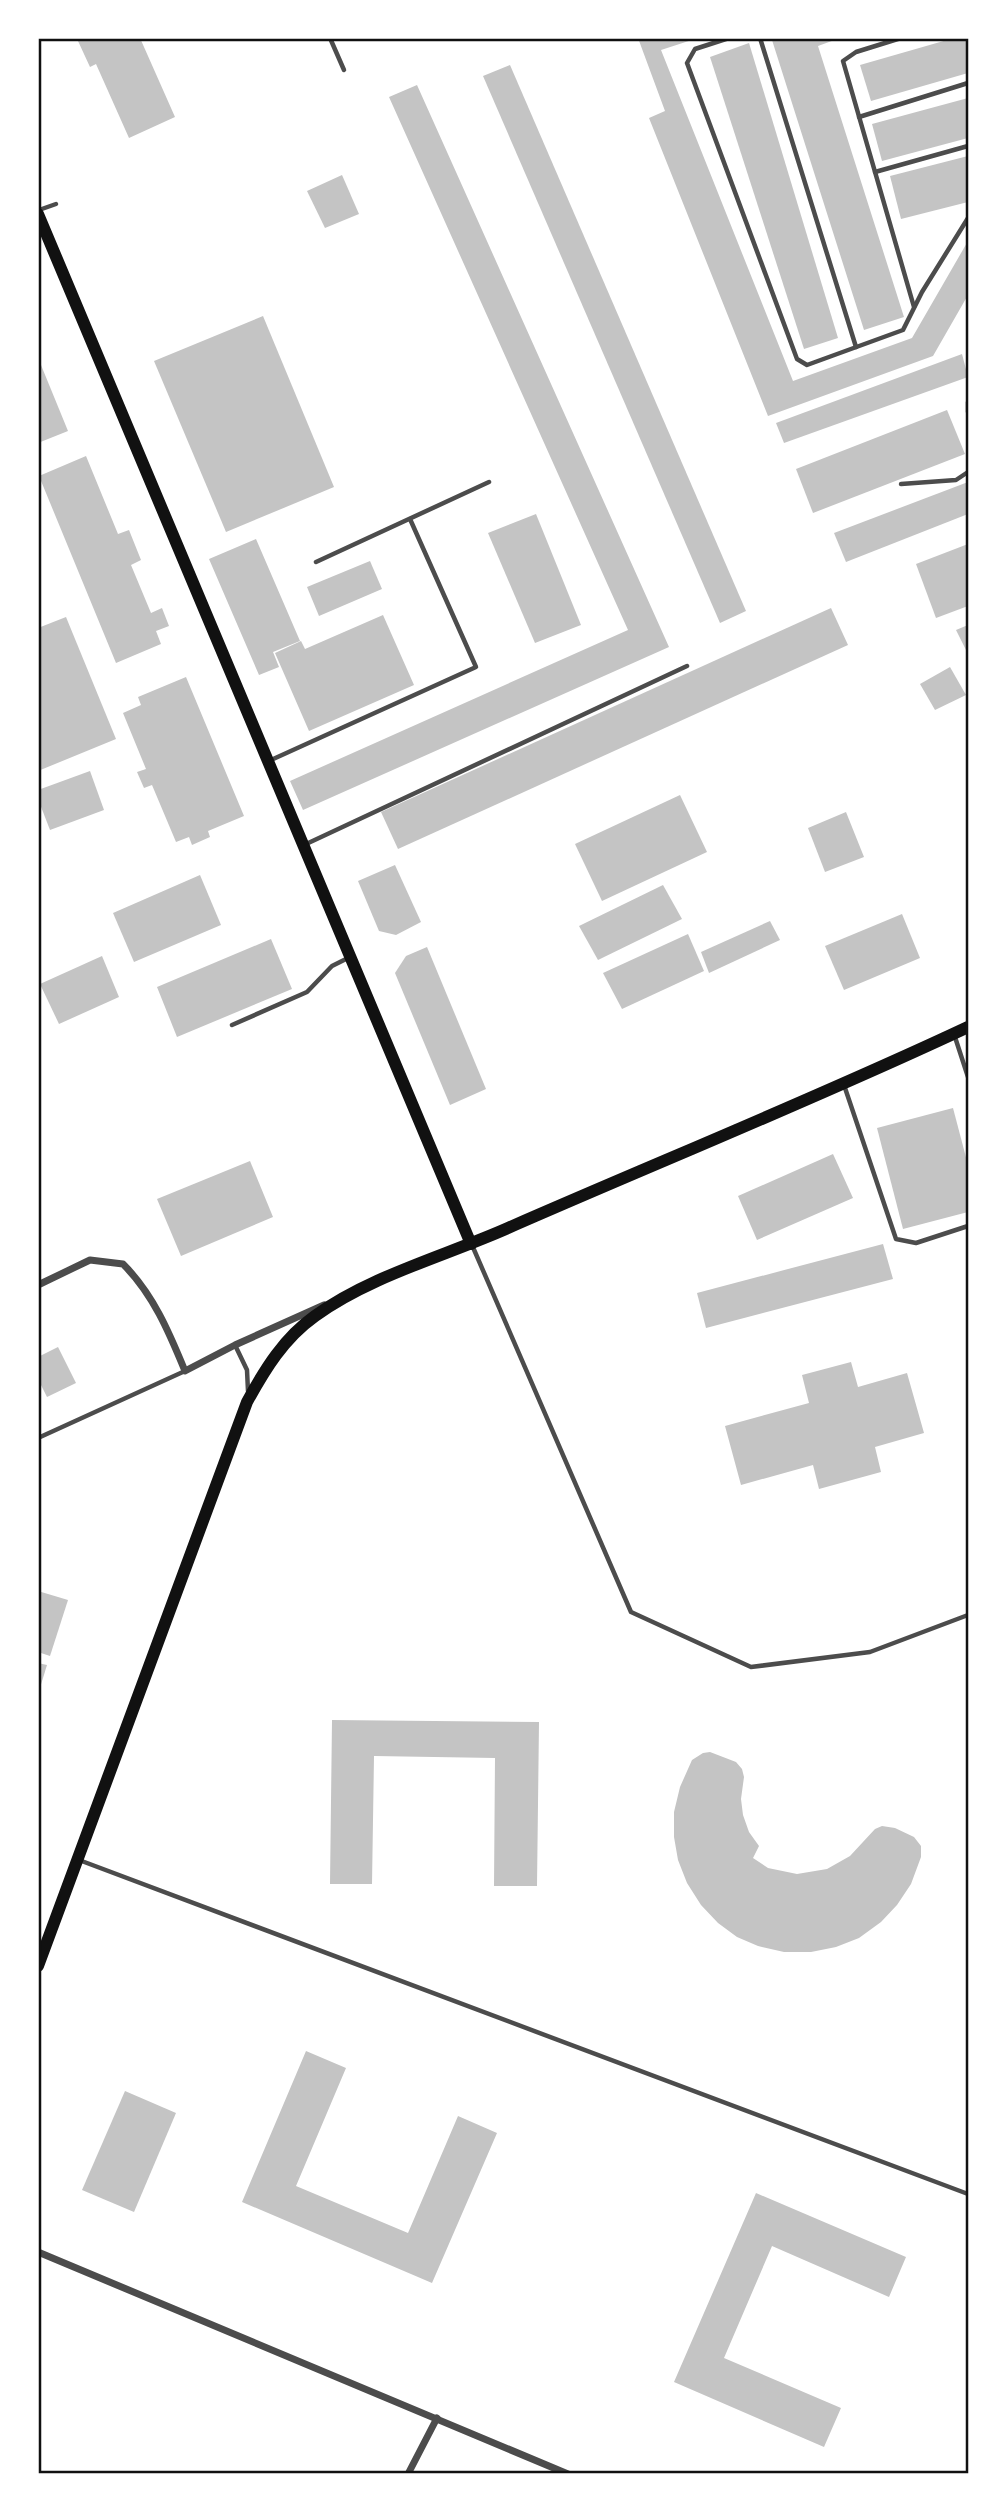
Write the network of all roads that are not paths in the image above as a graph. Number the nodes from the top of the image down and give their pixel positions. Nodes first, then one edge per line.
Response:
1 (330, 38) edge
2 (729, 38) edge
3 (760, 38) edge
4 (901, 38) edge
5 (344, 70) dead end
6 (968, 83) edge
7 (859, 117) junction
8 (968, 146) edge
9 (875, 172) junction
10 (56, 204) dead end
11 (38, 212) edge
12 (968, 218) edge
13 (914, 308) junction
14 (856, 347) junction
15 (968, 402) edge
16 (968, 412) edge
17 (968, 472) edge
18 (489, 482) dead end
19 (901, 484) dead end
20 (410, 519) junction
21 (316, 562) dead end
22 (687, 666) dead end
23 (268, 761) junction
24 (303, 845) junction
25 (350, 957) junction
26 (232, 1025) dead end
27 (968, 1027) edge
28 (954, 1034) junction
29 (968, 1077) edge
30 (844, 1084) junction
31 (968, 1226) edge
32 (471, 1244) junction
33 (38, 1285) edge
34 (350, 1293) junction
35 (236, 1345) junction
36 (185, 1371) junction
37 (247, 1402) junction
38 (38, 1438) edge
39 (968, 1615) edge
40 (78, 1860) junction
41 (38, 1966) edge
42 (968, 2194) edge
43 (38, 2252) edge
44 (437, 2418) junction
45 (408, 2473) edge
46 (568, 2473) edge

1 - 5 lane
2 - 14 lane
3 - 14 lane
4 - 7 lane
6 - 7 lane
7 - 9 lane
8 - 9 lane
9 - 13 lane
10 - 11 lane
11 - 23 main road
12 - 13 lane
13 - 14 lane
15 - 16 lane
17 - 19 lane
18 - 20 lane
20 - 21 lane
20 - 23 lane
22 - 24 lane
23 - 24 main road
24 - 25 main road
25 - 26 lane
25 - 32 main road
27 - 28 main road
28 - 29 lane
28 - 30 main road
30 - 31 lane
30 - 32 main road
32 - 34 main road
32 - 39 lane
33 - 36 street
34 - 35 street
34 - 37 main road
35 - 36 street
35 - 37 lane
36 - 38 lane
37 - 40 main road
40 - 41 main road
40 - 42 lane
43 - 44 street
44 - 45 street
44 - 46 street

